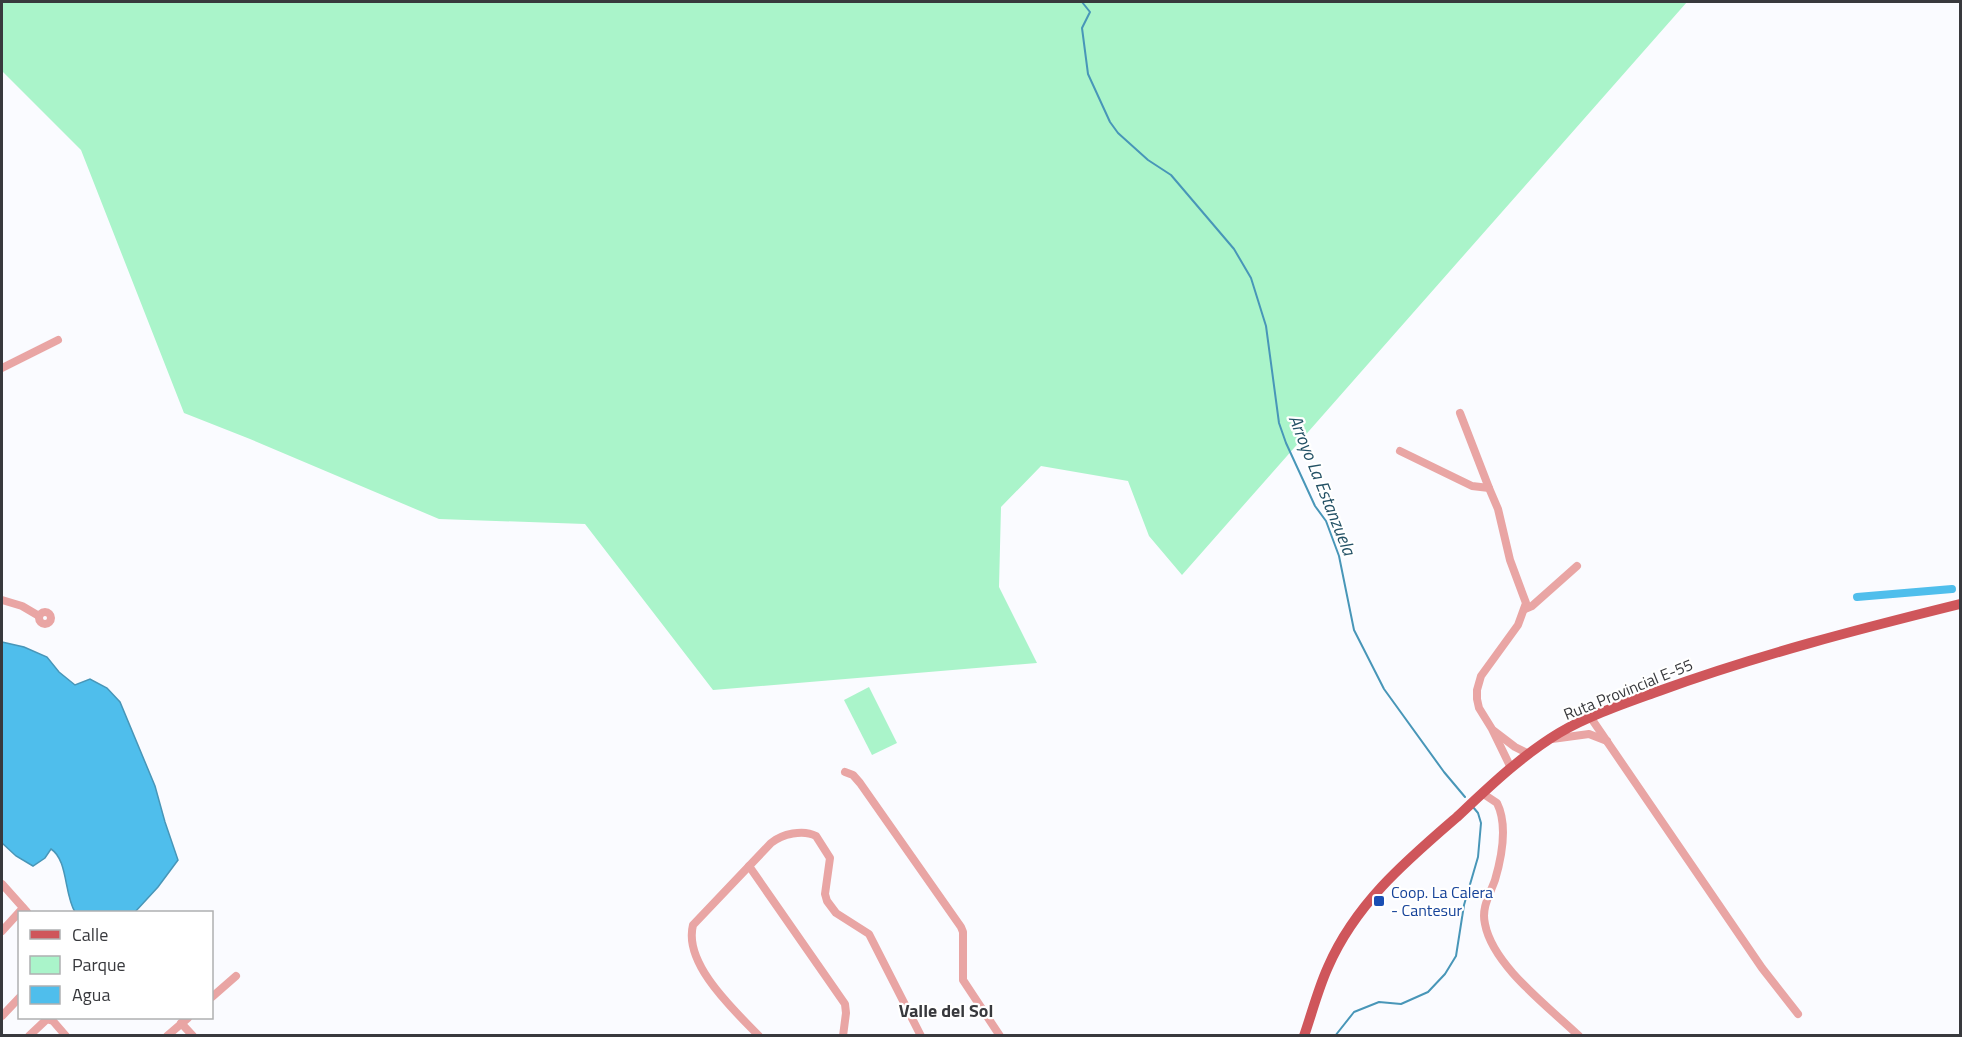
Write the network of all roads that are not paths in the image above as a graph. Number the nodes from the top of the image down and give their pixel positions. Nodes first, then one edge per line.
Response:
1 (58, 340) dead end
2 (2, 368) edge
3 (1460, 413) dead end
4 (1400, 451) dead end
5 (1489, 488) junction
6 (1577, 566) dead end
7 (2, 600) edge
8 (1960, 604) edge
9 (1525, 609) junction
10 (39, 616) dead end
11 (1591, 718) junction
12 (1492, 729) junction
13 (1549, 739) junction
14 (1608, 742) junction
15 (1529, 754) junction
16 (1511, 768) junction
17 (845, 772) dead end
18 (1482, 793) junction
19 (748, 866) junction
20 (2, 884) edge
21 (25, 910) edge
22 (18, 916) edge
23 (2, 931) edge
24 (236, 976) dead end
25 (213, 996) edge
26 (18, 999) edge
27 (1798, 1014) dead end
28 (2, 1016) edge
29 (47, 1019) edge
30 (184, 1020) edge
31 (28, 1035) edge
32 (66, 1035) edge
33 (167, 1035) edge
34 (193, 1035) edge
35 (759, 1035) edge
36 (843, 1035) edge
37 (921, 1035) edge
38 (1000, 1035) edge
39 (1304, 1035) edge
40 (1579, 1035) edge

1 - 2 street
3 - 5 street
4 - 5 street
5 - 9 street
6 - 9 street
7 - 10 street
8 - 11 main road, Ruta Provincial E-55
9 - 12 street
11 - 13 main road, Ruta Provincial E-55
11 - 14 street
12 - 15 street
12 - 16 street
13 - 14 street
13 - 15 main road, Ruta Provincial E-55
14 - 27 street
15 - 16 main road, Ruta Provincial E-55
16 - 18 main road, Ruta Provincial E-55
17 - 38 street
18 - 39 main road, Ruta Provincial E-55
18 - 40 street
19 - 35 street
19 - 36 street
19 - 37 street
20 - 21 street
22 - 23 street
24 - 25 street
26 - 28 street
29 - 31 street
29 - 32 street
30 - 33 street
30 - 34 street

